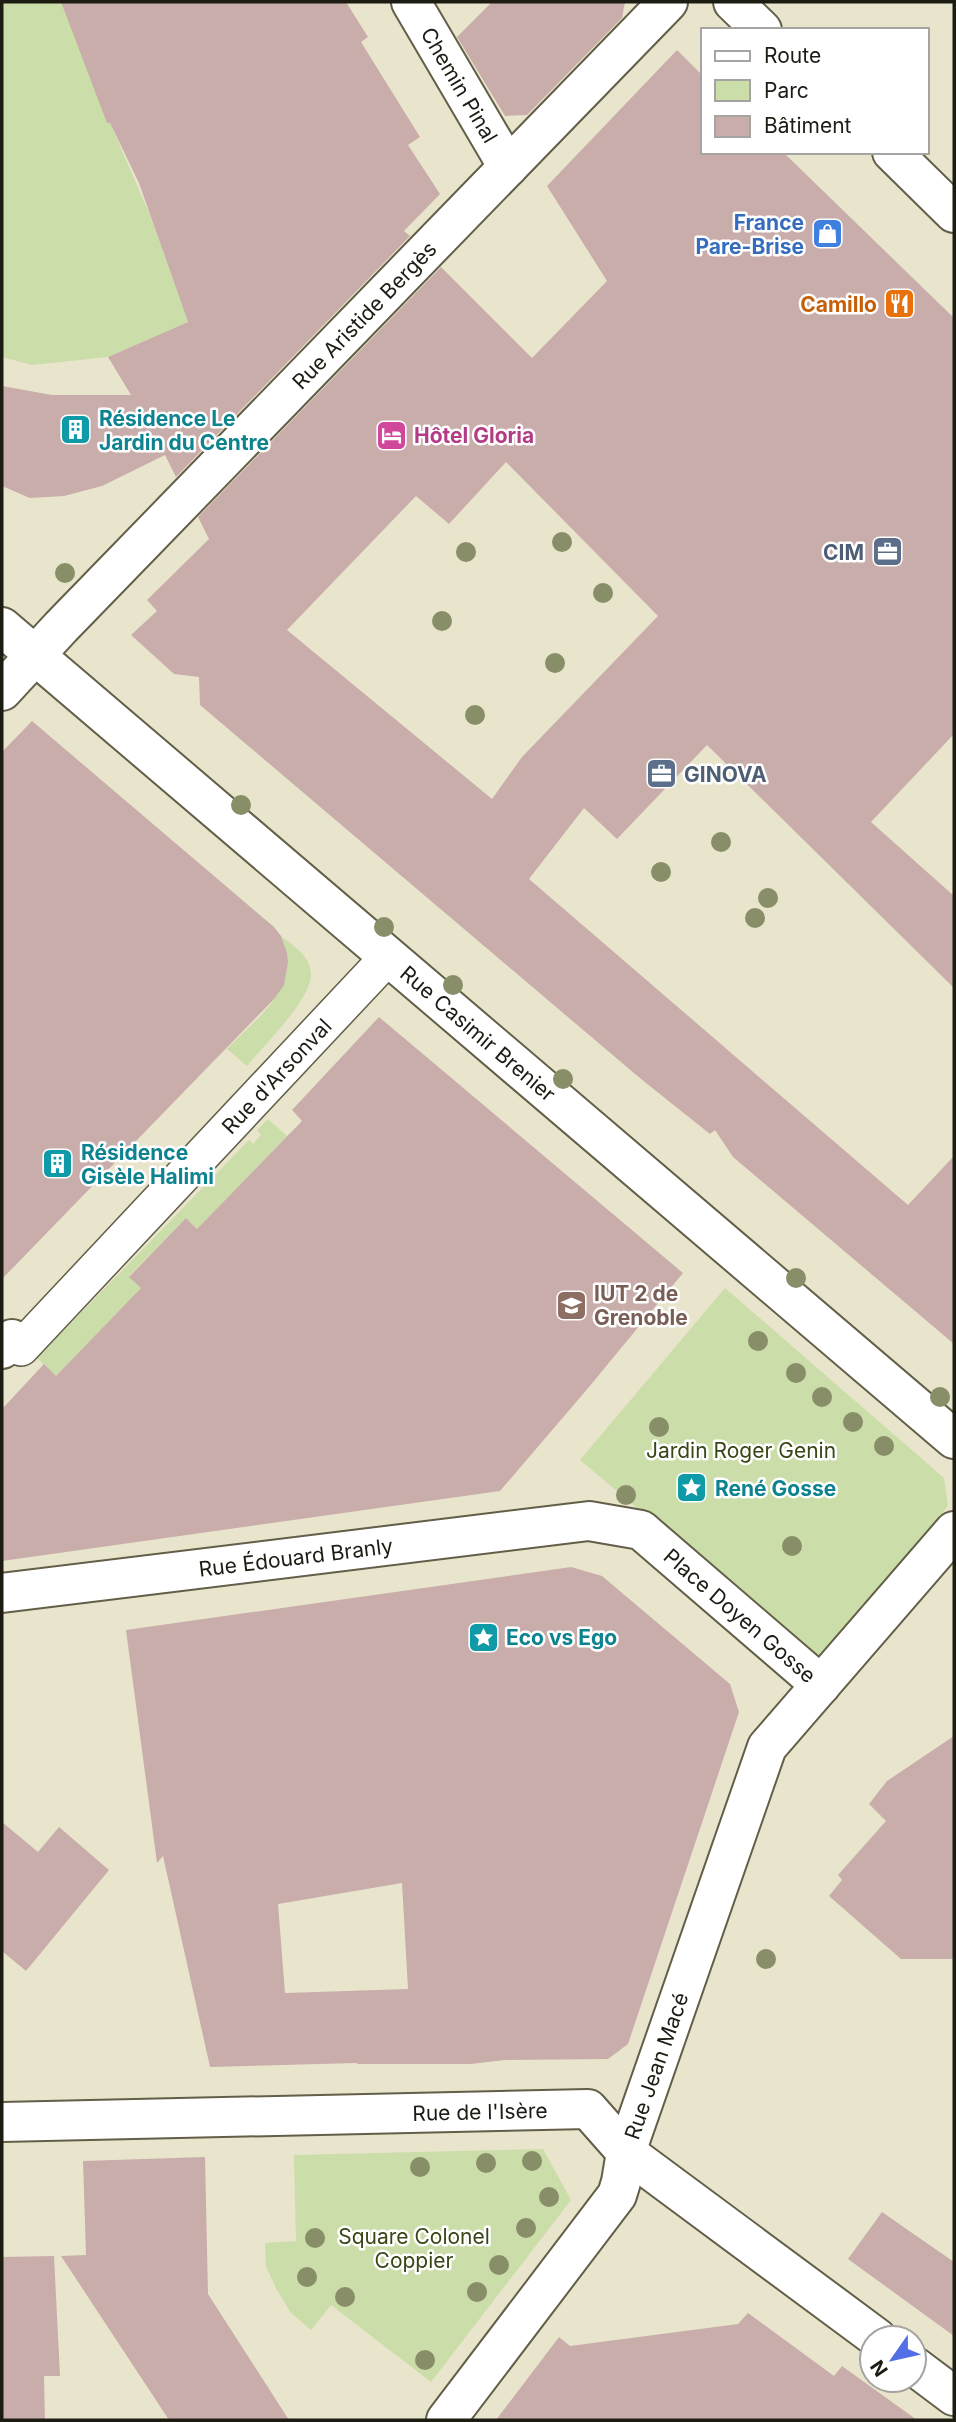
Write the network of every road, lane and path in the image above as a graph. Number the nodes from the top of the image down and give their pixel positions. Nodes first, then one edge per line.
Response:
1 (411, 2) edge
2 (668, 2) edge
3 (733, 2) edge
4 (760, 28) edge
5 (894, 154) edge
6 (508, 167) junction
7 (954, 213) edge
8 (2, 627) edge
9 (35, 656) junction
10 (2, 691) edge
11 (388, 957) junction
12 (11, 1345) edge
13 (954, 1439) edge
14 (589, 1521) joint
15 (954, 1531) edge
16 (2, 1593) edge
17 (821, 1685) junction
18 (2, 2122) edge
19 (626, 2152) junction
20 (858, 2324) edge
21 (928, 2376) edge
22 (954, 2396) edge
23 (446, 2420) edge

1 - 6 street, Chemin Pinal
2 - 6 street, Rue Aristide Bergès
3 - 4 street
5 - 7 street
6 - 9 street, Rue Aristide Bergès
8 - 9 street, Rue Casimir Brenier
9 - 10 street, Rue Aristide Bergès
9 - 11 street, Rue Casimir Brenier
11 - 12 street, Rue d'Arsonval
11 - 13 street, Rue Casimir Brenier
14 - 16 street, Rue Édouard Branly
14 - 17 street, Place Doyen Gosse
15 - 17 street, Place Doyen Gosse
17 - 19 street, Rue Jean Macé
18 - 19 street, Rue de l'Isère
19 - 20 street, Rue de l'Isère
19 - 23 street, Rue Jean Macé
21 - 22 street

